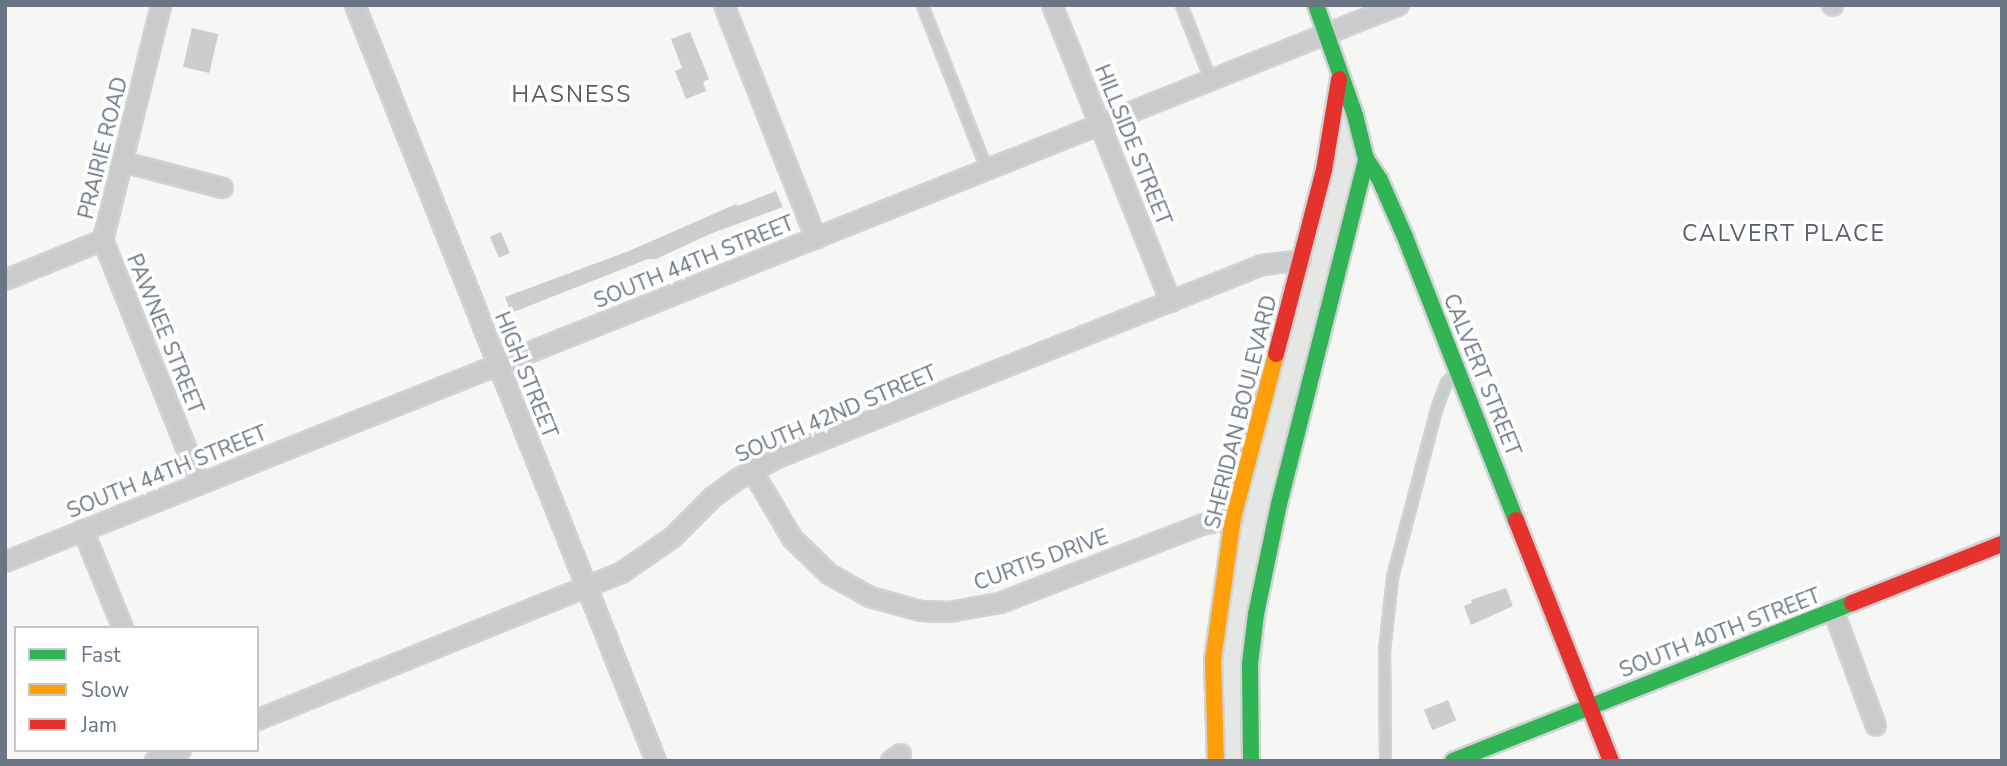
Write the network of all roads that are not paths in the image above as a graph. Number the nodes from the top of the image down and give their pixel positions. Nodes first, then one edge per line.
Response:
1 (161, 5) edge
2 (355, 5) edge
3 (724, 5) edge
4 (922, 5) edge
5 (1052, 5) edge
6 (1181, 5) edge
7 (1316, 5) edge
8 (1399, 5) edge
9 (1328, 34) junction
10 (1340, 78) junction
11 (1211, 81) junction
12 (1100, 125) junction
13 (1366, 159) junction
14 (122, 162) junction
15 (988, 170) junction
16 (223, 188) dead end
17 (816, 238) junction
18 (103, 240) junction
19 (1301, 260) junction
20 (5, 280) edge
21 (1171, 302) junction
22 (498, 365) junction
23 (1459, 371) junction
24 (752, 470) junction
25 (200, 484) junction
26 (1233, 518) junction
27 (83, 530) junction
28 (2002, 544) edge
29 (5, 562) edge
30 (587, 588) junction
31 (1834, 612) junction
32 (121, 626) edge
33 (1589, 706) junction
34 (259, 719) edge
35 (1876, 726) dead end
36 (175, 754) edge
37 (155, 761) edge
38 (656, 761) edge
39 (1216, 761) edge
40 (1251, 761) edge
41 (1385, 761) edge
42 (1453, 761) edge
43 (1611, 761) edge

1 - 14 street, PRAIRIE ROAD
2 - 22 street, HIGH STREET
3 - 17 street
4 - 15 lane
5 - 12 street, HILLSIDE STREET
6 - 11 lane
7 - 9 main road, CALVERT STREET
8 - 9 street, SOUTH 44TH STREET
9 - 10 main road, CALVERT STREET
9 - 11 street, SOUTH 44TH STREET
10 - 13 main road, CALVERT STREET
10 - 19 main road, SHERIDAN BOULEVARD
11 - 12 street, SOUTH 44TH STREET
12 - 15 street, SOUTH 44TH STREET
12 - 21 street, HILLSIDE STREET
13 - 23 main road, CALVERT STREET
13 - 40 main road
14 - 16 street
14 - 18 street, PRAIRIE ROAD
15 - 17 street, SOUTH 44TH STREET
17 - 22 street, SOUTH 44TH STREET
18 - 20 street, PRAIRIE ROAD
18 - 25 street, PAWNEE STREET
19 - 21 street, SOUTH 42ND STREET
19 - 26 main road, SHERIDAN BOULEVARD
21 - 24 street, SOUTH 42ND STREET
22 - 25 street, SOUTH 44TH STREET
22 - 30 street, HIGH STREET
23 - 33 main road, CALVERT STREET
23 - 41 lane
24 - 26 street, CURTIS DRIVE
24 - 30 street, SOUTH 42ND STREET
25 - 27 street, SOUTH 44TH STREET
26 - 39 main road, SHERIDAN BOULEVARD
27 - 29 street, SOUTH 44TH STREET
27 - 32 street
28 - 31 main road, SOUTH 40TH STREET
30 - 34 street, SOUTH 42ND STREET
30 - 38 street, HIGH STREET
31 - 33 main road, SOUTH 40TH STREET
31 - 35 street
33 - 42 main road, SOUTH 40TH STREET
33 - 43 main road, CALVERT STREET
36 - 37 street

